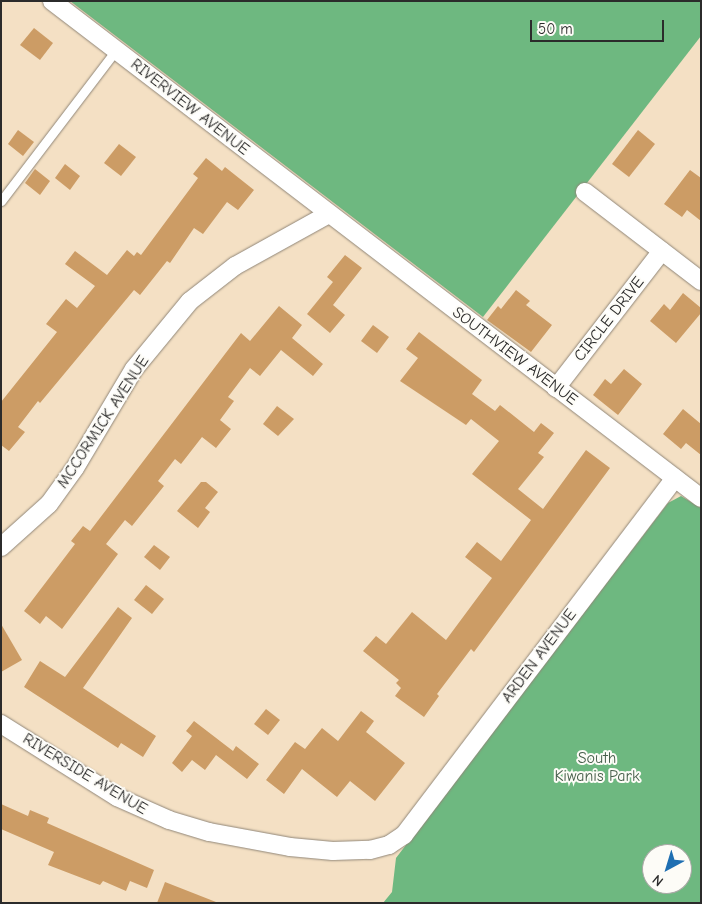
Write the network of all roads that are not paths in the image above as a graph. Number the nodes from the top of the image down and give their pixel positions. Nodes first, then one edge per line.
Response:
1 (52, 1) edge
2 (116, 50) junction
3 (585, 192) dead end
4 (1, 201) edge
5 (328, 214) junction
6 (662, 251) junction
7 (701, 281) edge
8 (556, 388) junction
9 (675, 478) junction
10 (701, 498) edge
11 (1, 547) edge
12 (1, 724) edge
13 (404, 835) joint

1 - 2 street, RIVERVIEW AVENUE
2 - 4 lane
2 - 5 street, RIVERVIEW AVENUE
3 - 6 street
5 - 8 street, SOUTHVIEW AVENUE
5 - 11 street, MCCORMICK AVENUE
6 - 7 street
6 - 8 street, CIRCLE DRIVE
8 - 9 street, SOUTHVIEW AVENUE
9 - 10 street, SOUTHVIEW AVENUE
9 - 13 street, ARDEN AVENUE
12 - 13 street, RIVERSIDE AVENUE

